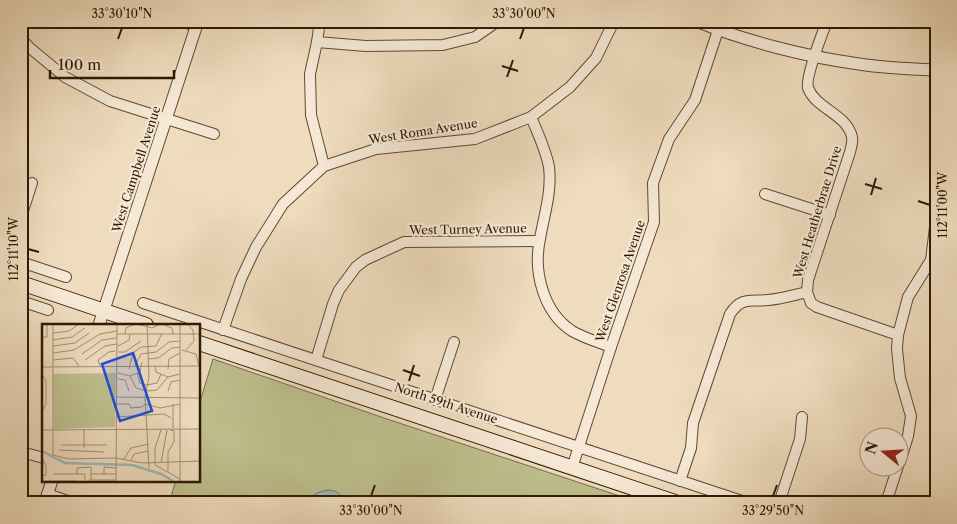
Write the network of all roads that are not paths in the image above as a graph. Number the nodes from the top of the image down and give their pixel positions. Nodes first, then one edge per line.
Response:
1 (180, 21) edge
2 (320, 21) edge
3 (498, 21) edge
4 (614, 21) edge
5 (696, 21) edge
6 (826, 21) edge
7 (197, 24) edge
8 (719, 26) edge
9 (21, 39) edge
10 (317, 42) junction
11 (815, 56) junction
12 (936, 70) edge
13 (531, 118) junction
14 (167, 119) junction
15 (214, 134) dead end
16 (324, 166) junction
17 (32, 183) dead end
18 (764, 194) dead end
19 (830, 216) junction
20 (21, 217) edge
21 (936, 219) edge
22 (539, 241) junction
23 (21, 262) edge
24 (66, 277) dead end
25 (21, 283) edge
26 (807, 292) junction
27 (21, 301) edge
28 (143, 303) dead end
29 (48, 310) dead end
30 (103, 311) junction
31 (99, 324) edge
32 (143, 324) edge
33 (223, 330) junction
34 (898, 335) junction
35 (454, 342) dead end
36 (200, 343) edge
37 (611, 347) junction
38 (316, 360) junction
39 (435, 400) junction
40 (802, 417) dead end
41 (910, 426) edge
42 (579, 447) junction
43 (21, 452) edge
44 (42, 457) edge
45 (572, 468) junction
46 (895, 476) edge
47 (680, 481) junction
48 (51, 482) edge
49 (46, 499) edge
50 (74, 503) edge
51 (678, 503) edge
52 (748, 503) edge
53 (779, 503) edge
54 (886, 503) edge

1 - 7 street
2 - 10 street
3 - 10 street
4 - 13 street, West Roma Avenue
5 - 8 street
6 - 11 street, West Heatherbrae Drive
7 - 14 street, West Campbell Avenue
8 - 11 street
8 - 37 street, West Glenrosa Avenue
9 - 14 street
10 - 16 street
11 - 12 street
11 - 19 street, West Heatherbrae Drive
13 - 16 street, West Roma Avenue
13 - 22 street
14 - 15 street
14 - 30 street, West Campbell Avenue
16 - 33 street, West Roma Avenue
17 - 20 street
18 - 19 street
19 - 26 street, West Heatherbrae Drive
21 - 34 street
22 - 37 street
22 - 38 street, West Turney Avenue
23 - 24 street
25 - 30 main road
26 - 34 street
26 - 47 street, West Heatherbrae Drive
27 - 29 street
28 - 33 street, North 59th Avenue
30 - 31 street, West Campbell Avenue
30 - 32 main road
33 - 38 street, North 59th Avenue
34 - 41 street
35 - 39 street
36 - 45 main road, North 59th Avenue
37 - 42 street, West Glenrosa Avenue
38 - 39 street, North 59th Avenue
39 - 42 street, North 59th Avenue
40 - 53 street
42 - 45 street, West Glenrosa Avenue
42 - 47 street, North 59th Avenue
43 - 44 street
45 - 51 main road, North 59th Avenue
46 - 54 street
47 - 52 street, North 59th Avenue
48 - 49 street
49 - 50 street

